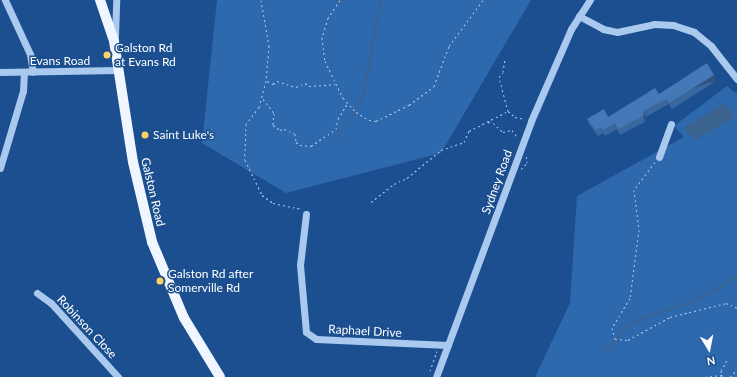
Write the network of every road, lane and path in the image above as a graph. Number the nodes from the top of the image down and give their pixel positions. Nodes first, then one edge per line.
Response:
1 (4, 0) edge
2 (100, 0) edge
3 (116, 0) edge
4 (261, 0) edge
5 (340, 0) edge
6 (483, 0) edge
7 (590, 0) edge
8 (579, 16) junction
9 (114, 41) junction
10 (505, 59) dead end
11 (119, 70) junction
12 (0, 72) edge
13 (24, 72) junction
14 (33, 72) junction
15 (737, 78) edge
16 (266, 81) junction
17 (336, 84) junction
18 (263, 99) junction
19 (347, 103) junction
20 (508, 111) junction
21 (531, 121) junction
22 (488, 122) junction
23 (671, 124) dead end
24 (524, 139) junction
25 (526, 151) dead end
26 (659, 157) joint
27 (0, 168) edge
28 (518, 172) dead end
29 (371, 202) dead end
30 (306, 214) joint
31 (38, 293) dead end
32 (737, 308) edge
33 (448, 345) junction
34 (437, 351) dead end
35 (727, 360) dead end
36 (737, 370) edge
37 (721, 376) edge
38 (118, 377) edge
39 (220, 377) edge
40 (428, 377) edge
41 (436, 377) edge
42 (705, 377) edge
43 (726, 377) edge
44 (730, 377) edge

1 - 14 street
2 - 9 main road, Galston Road
3 - 9 street
4 - 16 path
5 - 17 path
6 - 19 path
7 - 8 street, Sydney Road
8 - 15 street
8 - 21 street, Sydney Road
9 - 11 main road, Galston Road
10 - 20 path
11 - 14 street, Evans Road
11 - 39 main road, Galston Road
12 - 13 street, Evans Road
13 - 14 street, Evans Road
13 - 27 street
16 - 17 path
16 - 18 path
17 - 19 path
18 - 19 path
18 - 30 path
20 - 21 path
20 - 22 path
21 - 24 street, Sydney Road
22 - 24 path
22 - 29 path
23 - 26 street
24 - 33 street, Sydney Road
25 - 28 path
26 - 32 path
30 - 33 street, Raphael Drive
31 - 38 street, Robinson Close
33 - 41 street, Sydney Road
34 - 40 path
35 - 37 path
36 - 44 path
37 - 42 path
37 - 43 path

